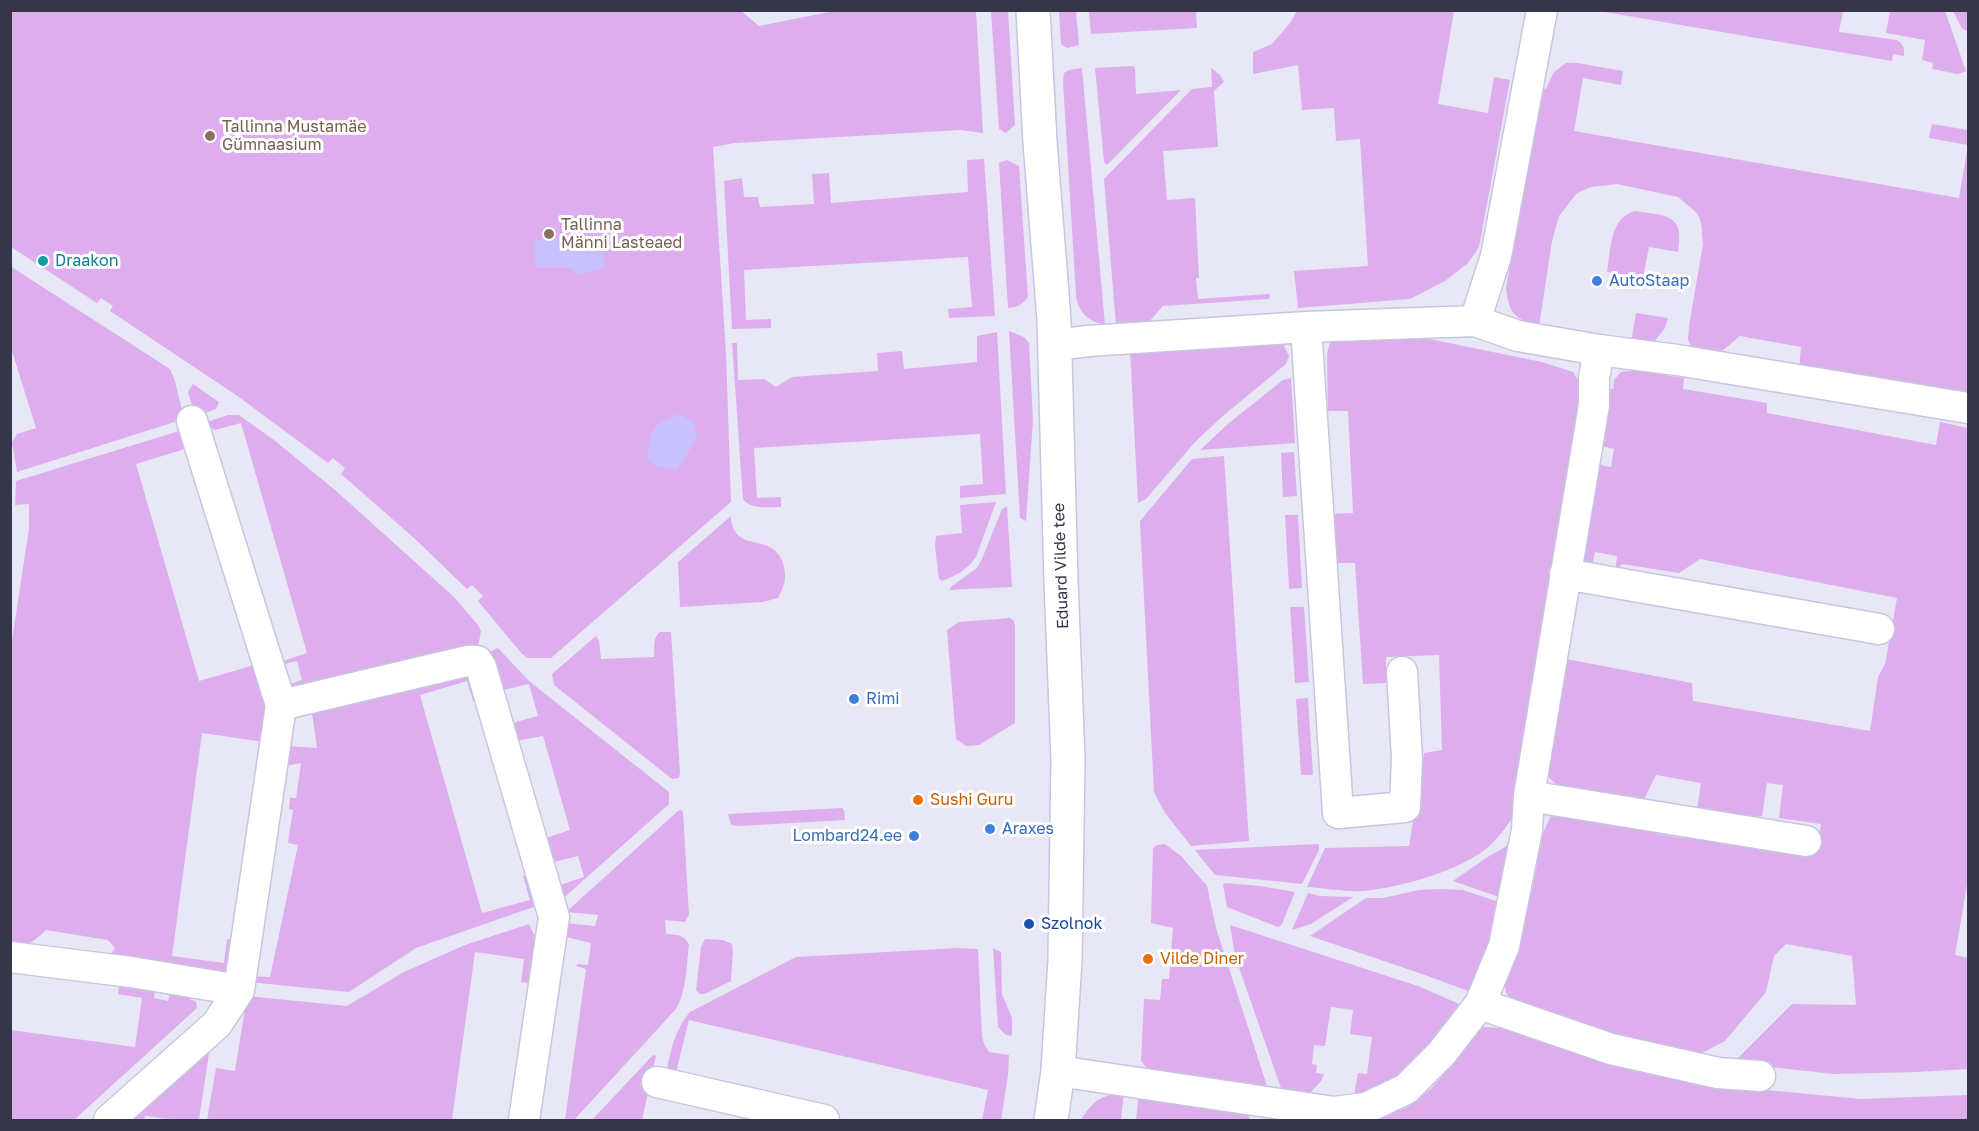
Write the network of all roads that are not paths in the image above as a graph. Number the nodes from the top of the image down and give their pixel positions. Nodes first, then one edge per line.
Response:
1 (1033, 10) edge
2 (1542, 10) edge
3 (1475, 321) junction
4 (1306, 327) junction
5 (1054, 345) junction
6 (1599, 350) junction
7 (1968, 408) edge
8 (192, 421) dead end
9 (1565, 574) junction
10 (1880, 630) dead end
11 (1402, 672) dead end
12 (281, 705) junction
13 (1529, 796) junction
14 (1806, 841) dead end
15 (10, 957) edge
16 (239, 990) junction
17 (1480, 1004) junction
18 (1058, 1071) junction
19 (1760, 1076) dead end
20 (657, 1082) dead end
21 (1333, 1116) edge
22 (109, 1120) edge
23 (524, 1120) edge
24 (824, 1120) edge
25 (1051, 1120) edge

1 - 5 street, Eduard Vilde tee
2 - 3 street
3 - 4 street
3 - 6 street
4 - 5 street
4 - 11 street
5 - 18 street, Eduard Vilde tee
6 - 7 street
6 - 9 street
8 - 12 street
9 - 10 street
9 - 13 street
12 - 16 street
12 - 23 street
13 - 14 street
13 - 17 street
15 - 16 street
16 - 22 street
17 - 19 street
17 - 21 street
18 - 21 street
18 - 25 street, Eduard Vilde tee
20 - 24 street

